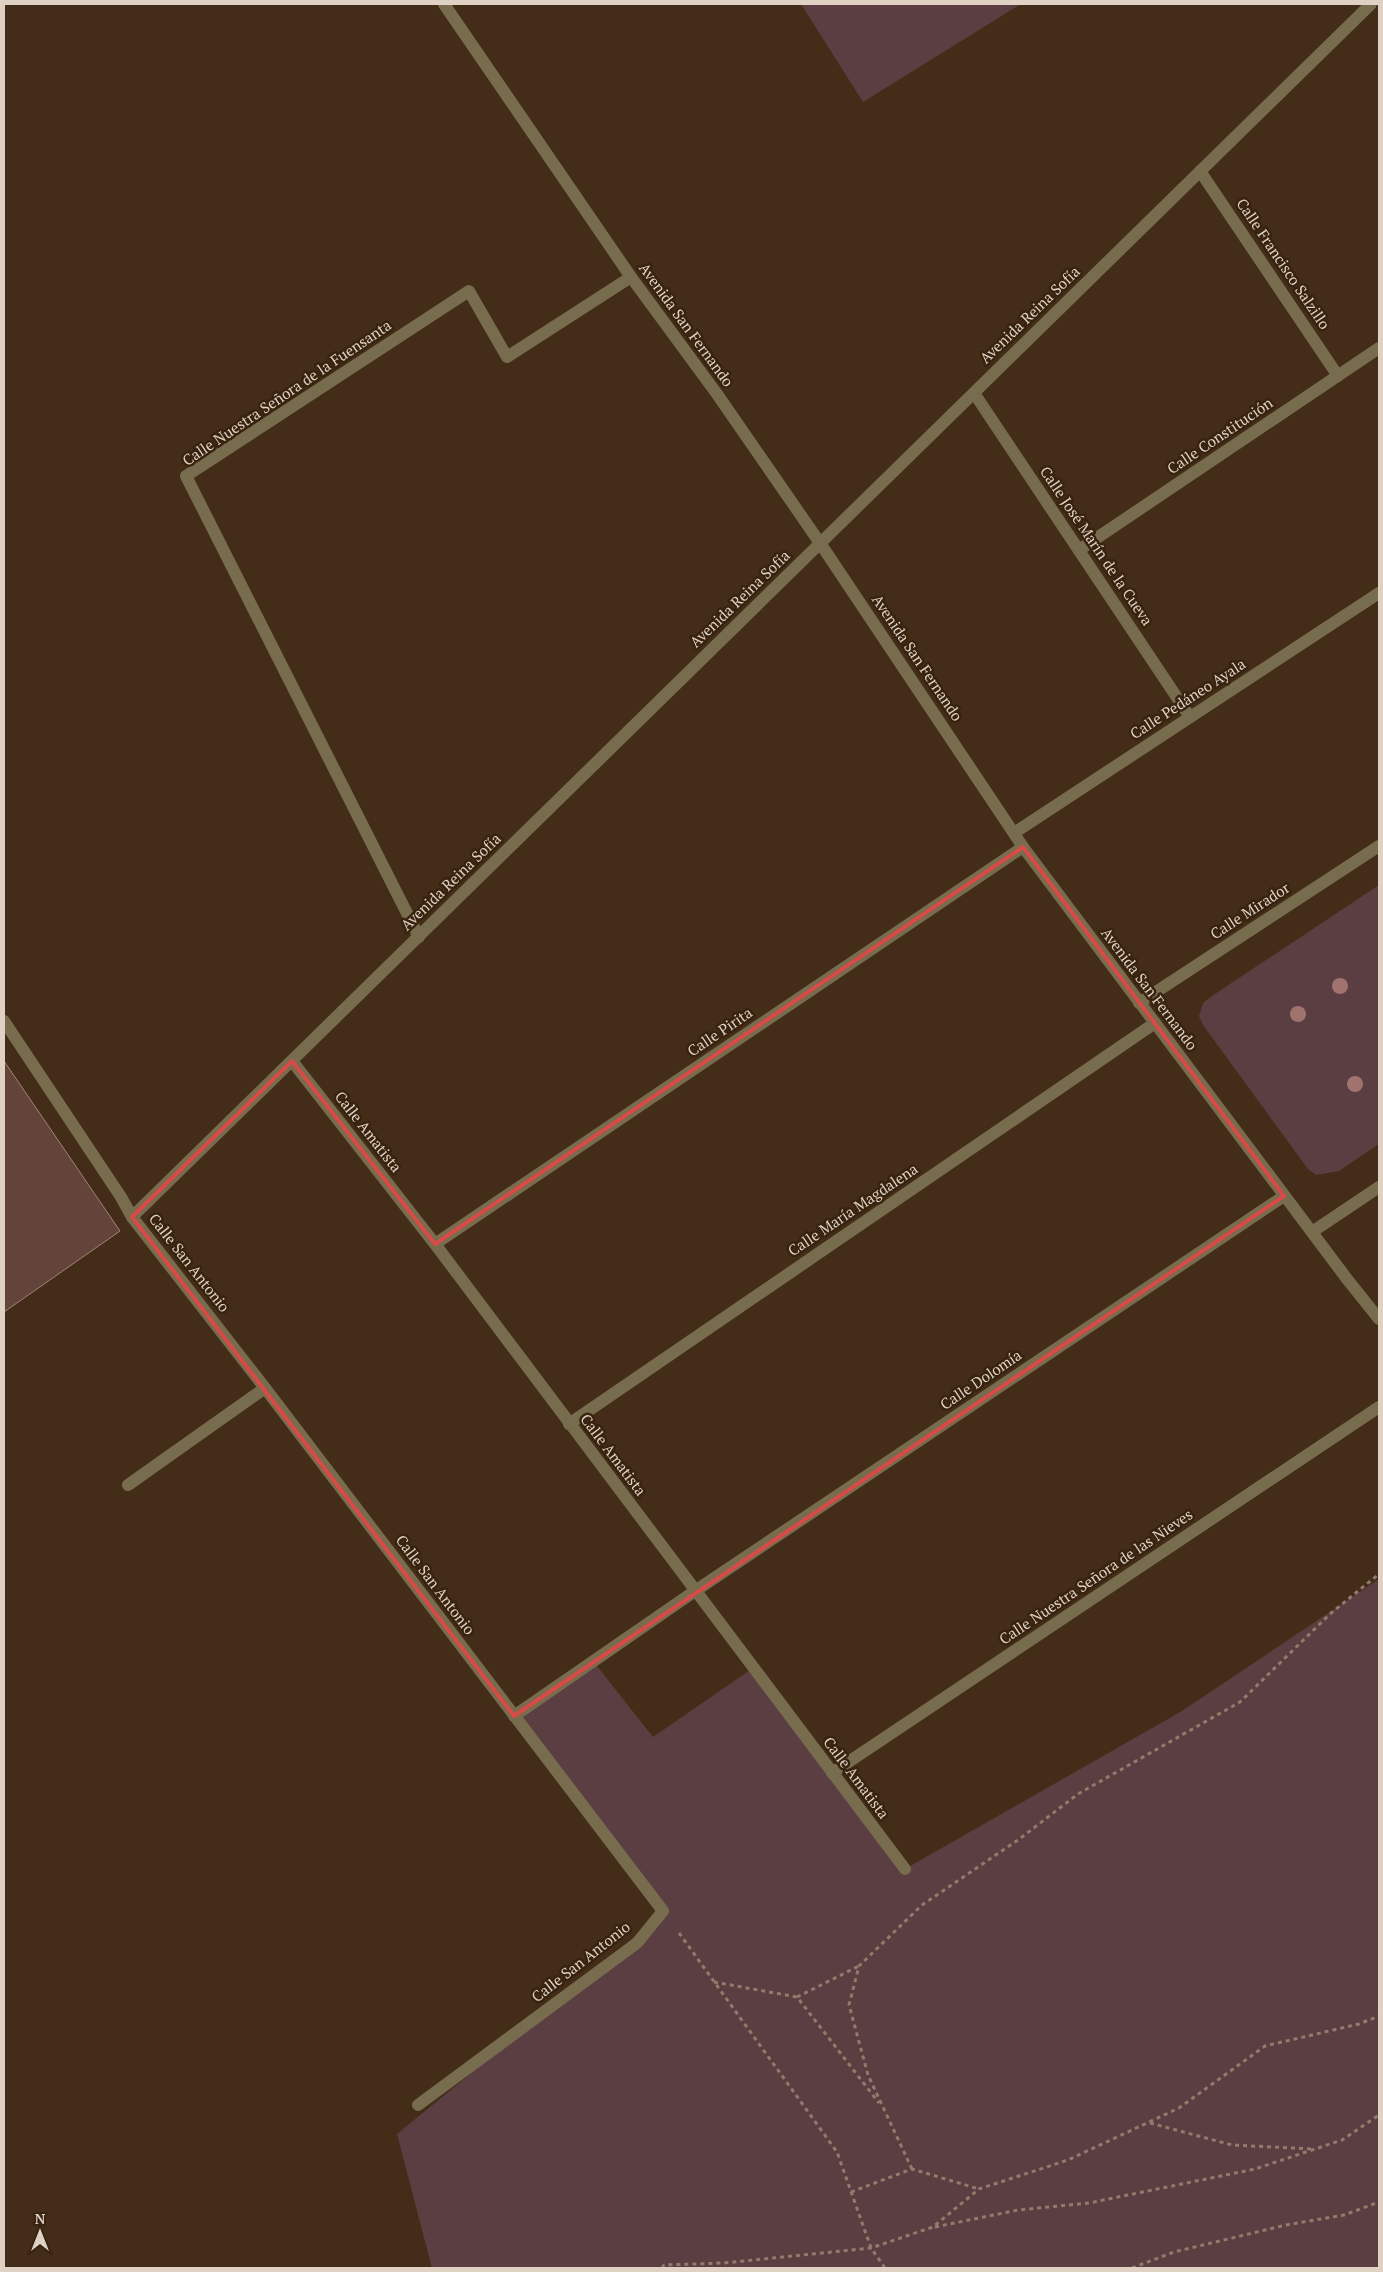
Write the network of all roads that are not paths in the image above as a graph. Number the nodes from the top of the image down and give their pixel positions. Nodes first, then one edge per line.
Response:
1 (444, 4) edge
2 (1371, 4) edge
3 (1200, 171) junction
4 (631, 278) junction
5 (1379, 348) edge
6 (1338, 376) junction
7 (974, 392) junction
8 (820, 543) junction
9 (1079, 550) junction
10 (1379, 593) edge
11 (1190, 717) junction
12 (1014, 833) junction
13 (1379, 846) edge
14 (1023, 847) junction
15 (419, 937) junction
16 (1139, 1003) junction
17 (4, 1020) edge
18 (1155, 1023) junction
19 (292, 1061) junction
20 (1379, 1187) edge
21 (1284, 1196) junction
22 (132, 1217) junction
23 (1312, 1232) junction
24 (435, 1244) junction
25 (1379, 1319) edge
26 (265, 1388) junction
27 (1379, 1408) edge
28 (569, 1424) junction
29 (128, 1485) dead end
30 (695, 1591) junction
31 (514, 1716) junction
32 (832, 1774) junction
33 (905, 1869) dead end
34 (418, 2105) dead end

1 - 4 street, Avenida San Fernando
2 - 3 street, Avenida Reina Sofía
3 - 6 street, Calle Francisco Salzillo
3 - 7 street, Avenida Reina Sofía
4 - 8 street, Avenida San Fernando
4 - 15 street, Calle Nuestra Señora de la Fuensanta
5 - 6 street, Calle Constitución
6 - 9 street, Calle Constitución
7 - 8 street, Avenida Reina Sofía
7 - 9 street, Calle José Marín de la Cueva
8 - 12 street, Avenida San Fernando
8 - 15 street, Avenida Reina Sofía
9 - 11 street, Calle José Marín de la Cueva
10 - 11 street, Calle Pedáneo Ayala
11 - 12 street, Calle Pedáneo Ayala
12 - 14 street, Avenida San Fernando
13 - 16 street, Calle Mirador
14 - 16 street, Avenida San Fernando
14 - 24 street, Calle Pirita
15 - 19 street, Avenida Reina Sofía
16 - 18 street, Avenida San Fernando
17 - 22 street, Calle San Antonio
18 - 21 street, Avenida San Fernando
18 - 28 street, Calle María Magdalena
19 - 22 street, Avenida Reina Sofía
19 - 24 street, Calle Amatista
20 - 23 street
21 - 23 street, Avenida San Fernando
21 - 30 street, Calle Dolomía
22 - 26 street, Calle San Antonio
23 - 25 street, Avenida San Fernando
24 - 28 street, Calle Amatista
26 - 29 street
26 - 31 street, Calle San Antonio
27 - 32 street, Calle Nuestra Señora de las Nieves
28 - 30 street, Calle Amatista
30 - 31 street, Calle Dolomía
30 - 32 street, Calle Amatista
31 - 34 street, Calle San Antonio
32 - 33 street, Calle Amatista

